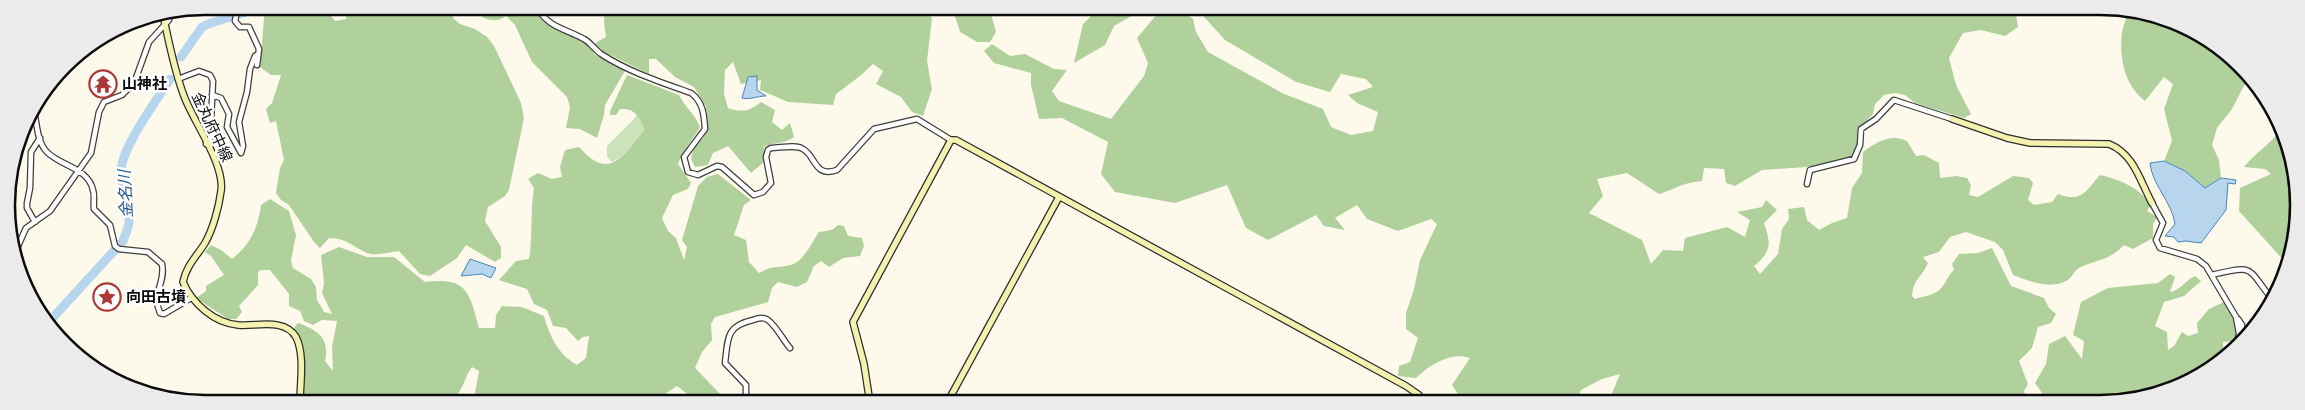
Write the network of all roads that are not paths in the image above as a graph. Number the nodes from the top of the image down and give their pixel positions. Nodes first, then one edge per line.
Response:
1 (236, 15) edge
2 (543, 15) edge
3 (169, 19) edge
4 (165, 20) edge
5 (166, 25) junction
6 (258, 54) junction
7 (257, 65) dead end
8 (178, 79) junction
9 (212, 95) junction
10 (36, 119) edge
11 (1952, 119) joint
12 (40, 138) junction
13 (951, 140) junction
14 (206, 144) junction
15 (78, 170) junction
16 (1807, 184) dead end
17 (1059, 197) junction
18 (2152, 203) joint
19 (34, 222) junction
20 (20, 246) edge
21 (2212, 274) junction
22 (2268, 293) edge
23 (191, 298) junction
24 (2236, 317) junction
25 (2242, 331) edge
26 (2239, 334) edge
27 (790, 348) dead end
28 (300, 395) edge
29 (746, 395) edge
30 (869, 395) edge
31 (951, 395) edge
32 (1418, 395) edge

1 - 6 street
2 - 13 street
3 - 5 street
4 - 5 street, 金丸府中線
5 - 8 street, 金丸府中線
5 - 15 street
6 - 7 street
6 - 9 street
8 - 9 street
8 - 14 street, 金丸府中線
9 - 14 street
10 - 12 street
11 - 16 street
11 - 18 street
12 - 15 street
12 - 19 street
13 - 17 street
13 - 30 street
14 - 23 street, 金丸府中線
15 - 19 street
15 - 23 street
17 - 31 street
17 - 32 street
18 - 21 street
19 - 20 street
21 - 22 street
21 - 24 street
23 - 28 street
24 - 25 street
24 - 26 street
27 - 29 street

